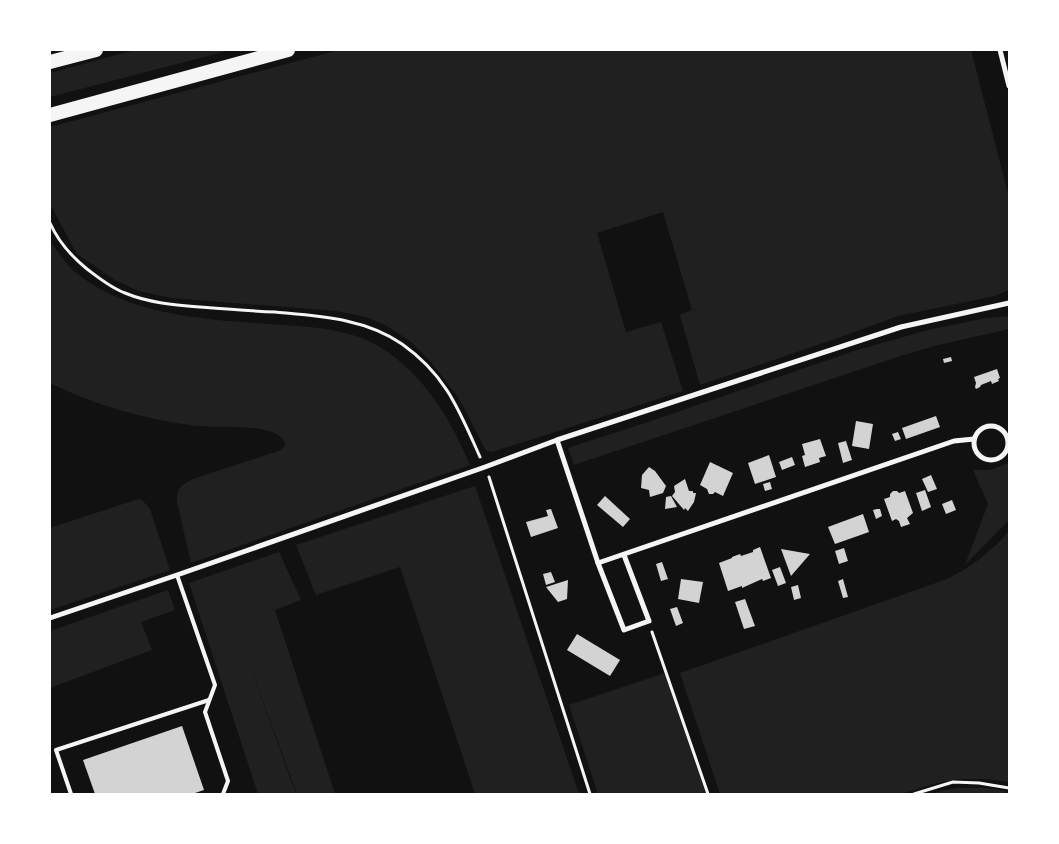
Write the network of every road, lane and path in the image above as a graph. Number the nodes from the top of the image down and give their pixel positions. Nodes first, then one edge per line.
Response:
1 (96, 50) edge
2 (288, 50) edge
3 (1000, 50) edge
4 (50, 62) edge
5 (1009, 86) edge
6 (50, 114) edge
7 (50, 222) edge
8 (1009, 303) edge
9 (974, 439) junction
10 (557, 440) junction
11 (1009, 446) edge
12 (485, 467) junction
13 (624, 555) junction
14 (598, 563) junction
15 (177, 575) junction
16 (50, 618) edge
17 (649, 621) junction
18 (209, 700) junction
19 (1009, 788) edge
20 (71, 794) edge
21 (224, 794) edge
22 (590, 794) edge
23 (708, 794) edge
24 (914, 794) edge

1 - 4 highway
2 - 6 highway
3 - 5 street
7 - 12 path
8 - 10 street
9 - 11 street
9 - 11 street
9 - 13 street
10 - 12 street
10 - 14 street
12 - 15 street
12 - 22 path
13 - 14 street
13 - 17 street
14 - 17 street
15 - 16 street
15 - 18 lane
17 - 23 path
18 - 20 lane
18 - 21 lane
19 - 24 path

